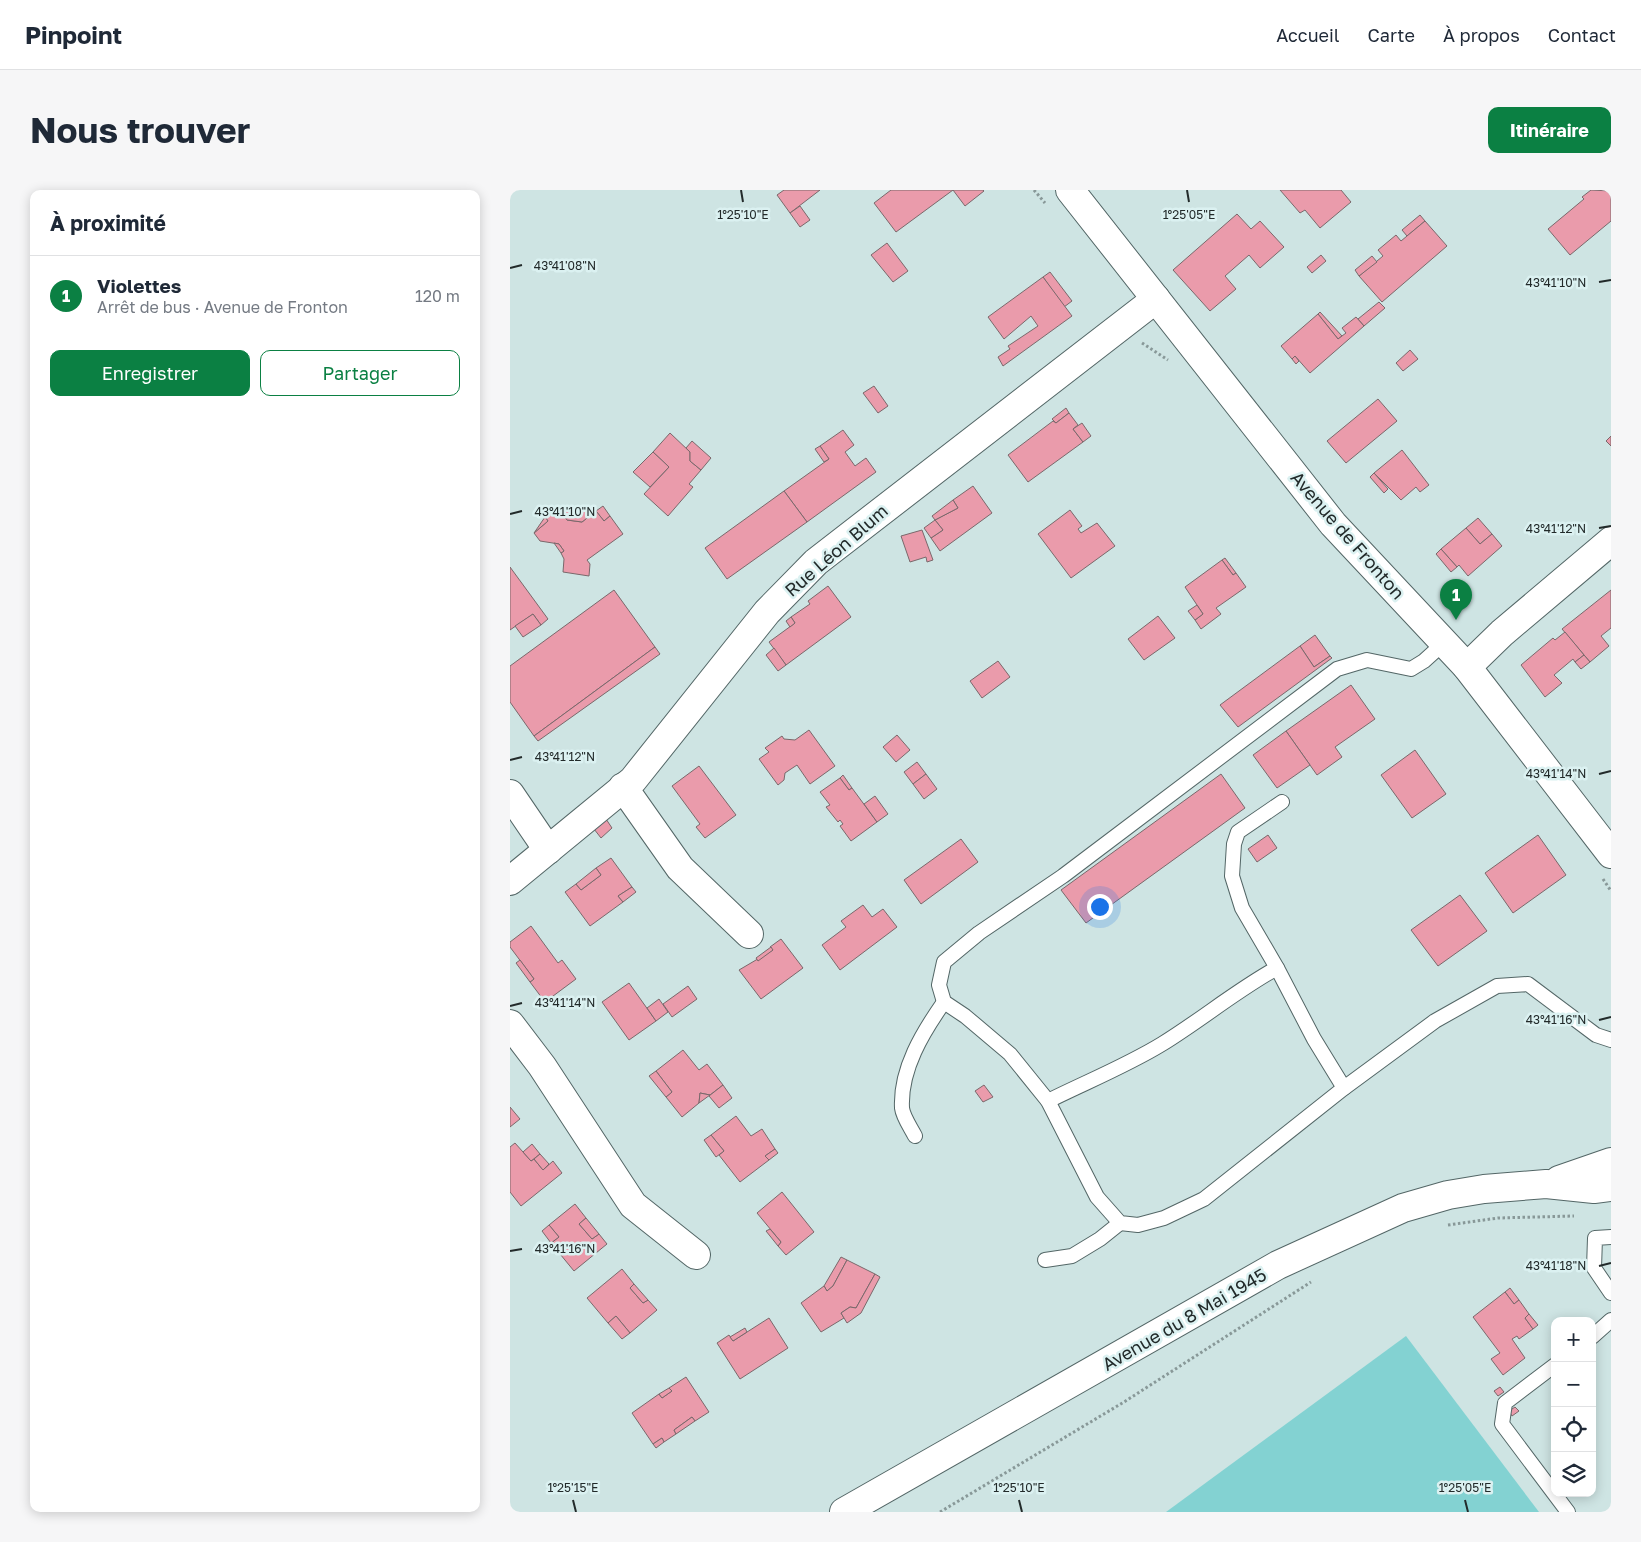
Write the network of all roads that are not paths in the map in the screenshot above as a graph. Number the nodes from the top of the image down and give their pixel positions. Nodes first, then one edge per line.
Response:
1 (1075, 192) edge
2 (1156, 299) junction
3 (1611, 541) edge
4 (1445, 642) junction
5 (1467, 667) junction
6 (623, 788) junction
7 (510, 794) edge
8 (1282, 802) dead end
9 (548, 850) junction
10 (1611, 854) edge
11 (510, 881) edge
12 (749, 934) dead end
13 (1277, 968) junction
14 (944, 1002) junction
15 (510, 1024) edge
16 (1611, 1040) edge
17 (1344, 1088) junction
18 (1048, 1101) junction
19 (915, 1136) dead end
20 (1611, 1162) edge
21 (1546, 1184) junction
22 (1611, 1187) edge
23 (1120, 1223) junction
24 (1611, 1237) edge
25 (696, 1255) dead end
26 (1044, 1260) dead end
27 (1611, 1293) edge
28 (1611, 1320) edge
29 (1596, 1333) edge
30 (1551, 1368) edge
31 (844, 1512) edge
32 (1568, 1512) edge

1 - 2 main road, Avenue de Fronton
2 - 4 main road, Avenue de Fronton
2 - 6 main road, Rue Léon Blum
3 - 5 main road
4 - 5 main road, Avenue de Fronton
4 - 14 lane
5 - 10 main road, Avenue de Fronton
6 - 9 main road, Rue Léon Blum
6 - 12 main road
7 - 9 main road
8 - 13 lane
9 - 11 main road, Rue Léon Blum
13 - 17 lane
13 - 18 lane
14 - 18 lane
14 - 19 lane
15 - 25 main road
16 - 17 lane
17 - 23 lane
18 - 23 lane
20 - 21 main road, Avenue du 8 Mai 1945
21 - 22 main road, Avenue du 8 Mai 1945
21 - 31 main road, Avenue du 8 Mai 1945
23 - 26 lane
24 - 27 lane
28 - 29 lane
30 - 32 lane

